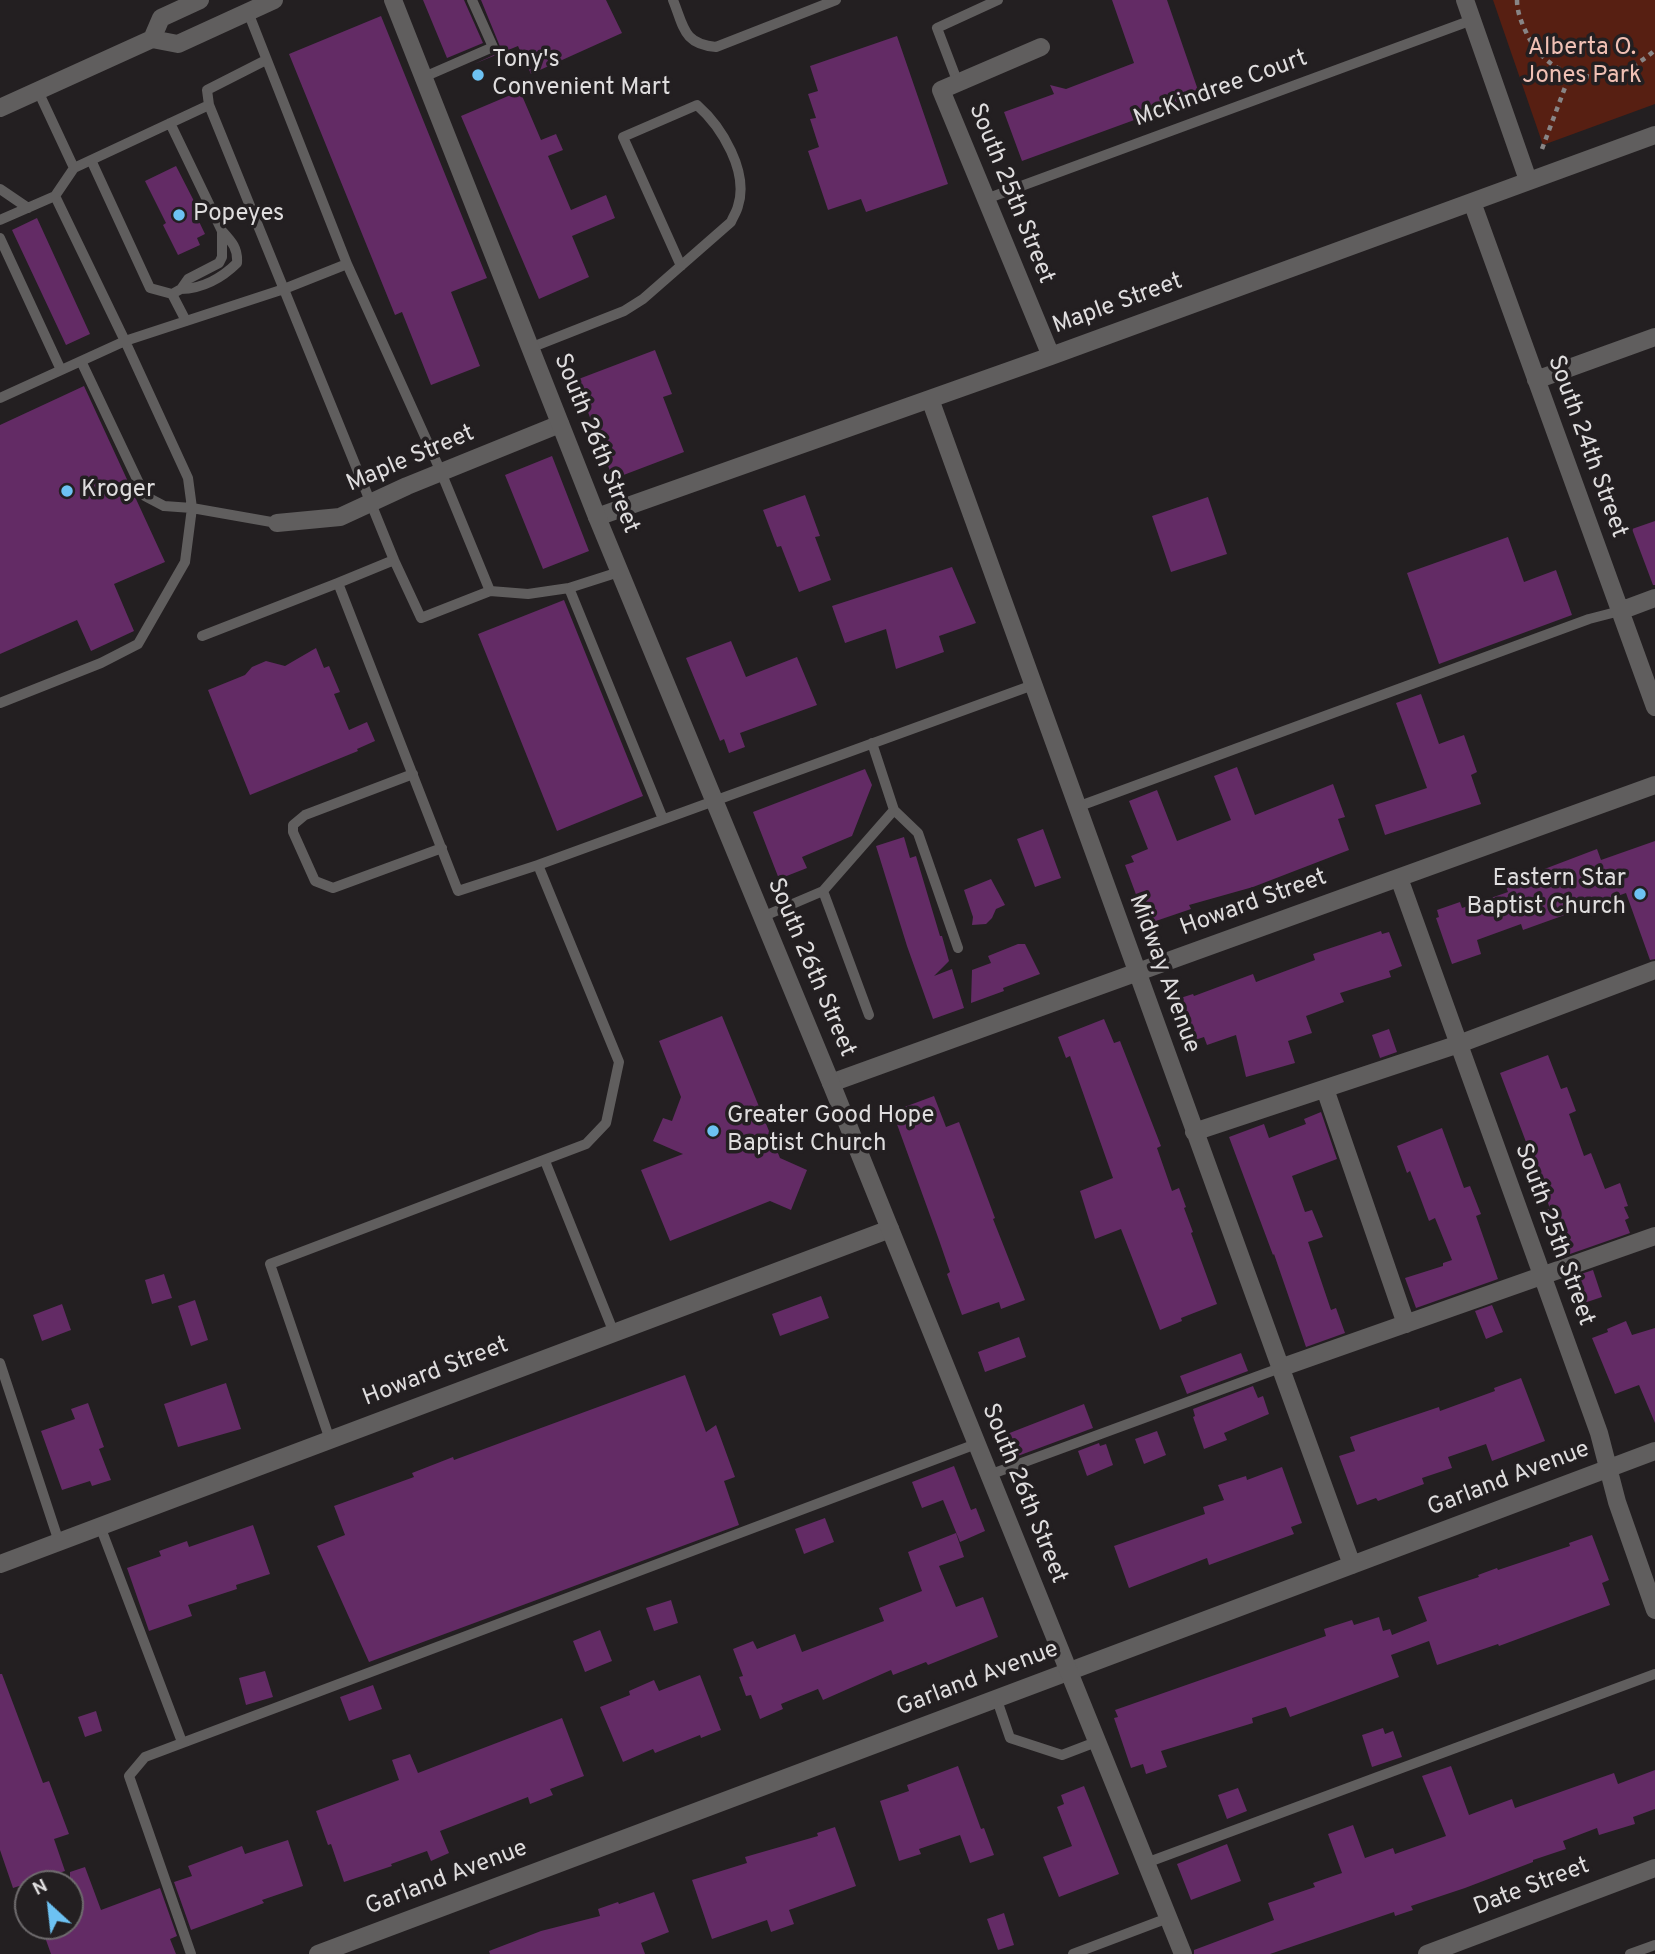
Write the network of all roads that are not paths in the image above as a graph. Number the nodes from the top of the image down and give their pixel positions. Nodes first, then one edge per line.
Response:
1 (200, 0) edge
2 (274, 0) edge
3 (393, 0) edge
4 (472, 0) edge
5 (673, 0) edge
6 (836, 0) edge
7 (998, 0) edge
8 (1465, 0) edge
9 (247, 12) junction
10 (1472, 20) junction
11 (152, 39) junction
12 (1041, 47) dead end
13 (266, 60) junction
14 (424, 77) junction
15 (958, 83) junction
16 (38, 91) junction
17 (209, 105) junction
18 (0, 108) edge
19 (170, 123) junction
20 (1655, 135) edge
21 (90, 160) junction
22 (74, 168) junction
23 (1528, 180) junction
24 (0, 189) edge
25 (55, 196) junction
26 (986, 199) junction
27 (1472, 202) junction
28 (28, 208) junction
29 (0, 220) edge
30 (0, 238) edge
31 (347, 264) junction
32 (681, 266) junction
33 (284, 289) junction
34 (177, 291) junction
35 (186, 321) junction
36 (1655, 337) edge
37 (125, 341) junction
38 (530, 348) junction
39 (1051, 356) junction
40 (81, 361) junction
41 (61, 370) junction
42 (1536, 380) junction
43 (0, 398) edge
44 (930, 399) junction
45 (560, 424) junction
46 (441, 472) junction
47 (370, 503) junction
48 (192, 508) junction
49 (597, 517) junction
50 (277, 523) joint
51 (394, 560) junction
52 (619, 572) junction
53 (338, 583) junction
54 (569, 588) junction
55 (490, 591) junction
56 (1655, 598) edge
57 (1620, 611) junction
58 (202, 636) dead end
59 (1033, 685) junction
60 (0, 703) edge
61 (1655, 707) edge
62 (872, 743) junction
63 (413, 774) junction
64 (1655, 785) edge
65 (714, 800) junction
66 (1077, 807) junction
67 (894, 810) junction
68 (663, 819) junction
69 (442, 848) junction
70 (538, 865) junction
71 (1399, 878) junction
72 (823, 891) junction
73 (762, 917) junction
74 (958, 948) dead end
75 (1655, 970) edge
76 (1136, 972) junction
77 (869, 1016) dead end
78 (1459, 1045) junction
79 (831, 1083) junction
80 (1325, 1089) junction
81 (1194, 1132) junction
82 (545, 1161) junction
83 (890, 1229) junction
84 (1655, 1236) edge
85 (1542, 1276) junction
86 (1406, 1324) junction
87 (614, 1333) junction
88 (0, 1363) edge
89 (1280, 1368) junction
90 (330, 1440) junction
91 (976, 1444) junction
92 (1655, 1451) edge
93 (1609, 1469) junction
94 (989, 1475) junction
95 (100, 1526) junction
96 (59, 1542) junction
97 (0, 1564) edge
98 (1352, 1565) junction
99 (1655, 1610) edge
100 (1068, 1673) junction
101 (1655, 1674) edge
102 (996, 1700) junction
103 (1096, 1741) junction
104 (182, 1742) junction
105 (1146, 1863) junction
106 (1655, 1868) edge
107 (1168, 1918) junction
108 (1655, 1945) edge
109 (191, 1954) edge
110 (318, 1954) edge
111 (1073, 1954) edge
112 (1182, 1954) edge
113 (1427, 1954) edge
114 (1630, 1954) edge

1 - 11 street
2 - 9 street
3 - 14 street, South 26th Street
4 - 14 lane
5 - 6 lane
7 - 15 lane
8 - 10 street
9 - 11 street
9 - 13 lane
10 - 23 street
10 - 26 lane, McKindree Court
11 - 16 street
12 - 15 street
13 - 17 lane
13 - 31 lane
14 - 38 street, South 26th Street
15 - 26 street, South 25th Street
16 - 18 street
16 - 22 lane
17 - 19 lane
17 - 33 lane
19 - 21 lane
19 - 34 lane
20 - 23 street, Maple Street
21 - 22 lane
21 - 34 lane
22 - 25 lane
23 - 27 street, Maple Street
24 - 28 lane
25 - 28 lane
25 - 37 lane
26 - 39 street, South 25th Street
27 - 39 street, Maple Street
27 - 42 street, South 24th Street
28 - 29 lane
30 - 41 lane
31 - 33 lane
31 - 46 lane
32 - 32 lane
32 - 38 lane
33 - 35 lane
33 - 47 lane
34 - 35 lane
35 - 37 lane
36 - 42 street
37 - 40 lane
37 - 48 lane
38 - 45 street, South 26th Street
39 - 44 street, Maple Street
40 - 41 lane
40 - 48 lane
41 - 43 lane
42 - 57 street, South 24th Street
44 - 49 street, Maple Street
44 - 59 street, Midway Avenue
45 - 46 street, Maple Street
45 - 49 street, South 26th Street
46 - 47 street, Maple Street
46 - 55 lane
47 - 50 street, Maple Street
47 - 51 lane
48 - 50 lane
48 - 60 lane
49 - 52 street, South 26th Street
51 - 53 lane
51 - 55 lane
52 - 54 lane
52 - 65 street, South 26th Street
53 - 58 lane
53 - 63 lane
54 - 55 lane
54 - 68 lane
56 - 57 street
57 - 61 street, South 24th Street
57 - 66 lane
59 - 62 lane
59 - 66 street, Midway Avenue
62 - 65 lane
62 - 67 lane
63 - 69 lane
63 - 69 lane
64 - 71 street, Howard Street
65 - 68 lane
65 - 73 street, South 26th Street
66 - 76 street, Midway Avenue
67 - 72 lane
67 - 74 lane
68 - 70 lane
69 - 70 lane
70 - 82 lane
71 - 76 street, Howard Street
71 - 78 street, South 25th Street
72 - 73 lane
72 - 77 lane
73 - 79 street, South 26th Street
75 - 78 street
76 - 79 street, Howard Street
76 - 81 street, Midway Avenue
78 - 80 street
78 - 85 street, South 25th Street
79 - 83 street, South 26th Street
80 - 81 street
80 - 86 street
81 - 89 street, Midway Avenue
82 - 87 lane
82 - 90 lane
83 - 87 street, Howard Street
83 - 91 street, South 26th Street
84 - 85 street
85 - 86 street
85 - 93 street, South 25th Street
86 - 89 street
87 - 90 street, Howard Street
88 - 96 lane
89 - 94 lane
89 - 98 street, Midway Avenue
90 - 95 street, Howard Street
91 - 94 street, South 26th Street
91 - 104 lane
92 - 93 street, Garland Avenue
93 - 98 street, Garland Avenue
93 - 99 street, South 25th Street
94 - 100 street, South 26th Street
95 - 96 street, Howard Street
95 - 104 lane
96 - 97 street, Howard Street
98 - 100 street, Garland Avenue
100 - 102 street, Garland Avenue
100 - 103 street, South 26th Street
101 - 105 lane
102 - 103 lane
102 - 110 street, Garland Avenue
103 - 105 street, South 26th Street
104 - 109 lane
105 - 107 street, South 26th Street
106 - 113 street, Date Street
107 - 111 lane
107 - 112 street, South 26th Street
108 - 114 lane

